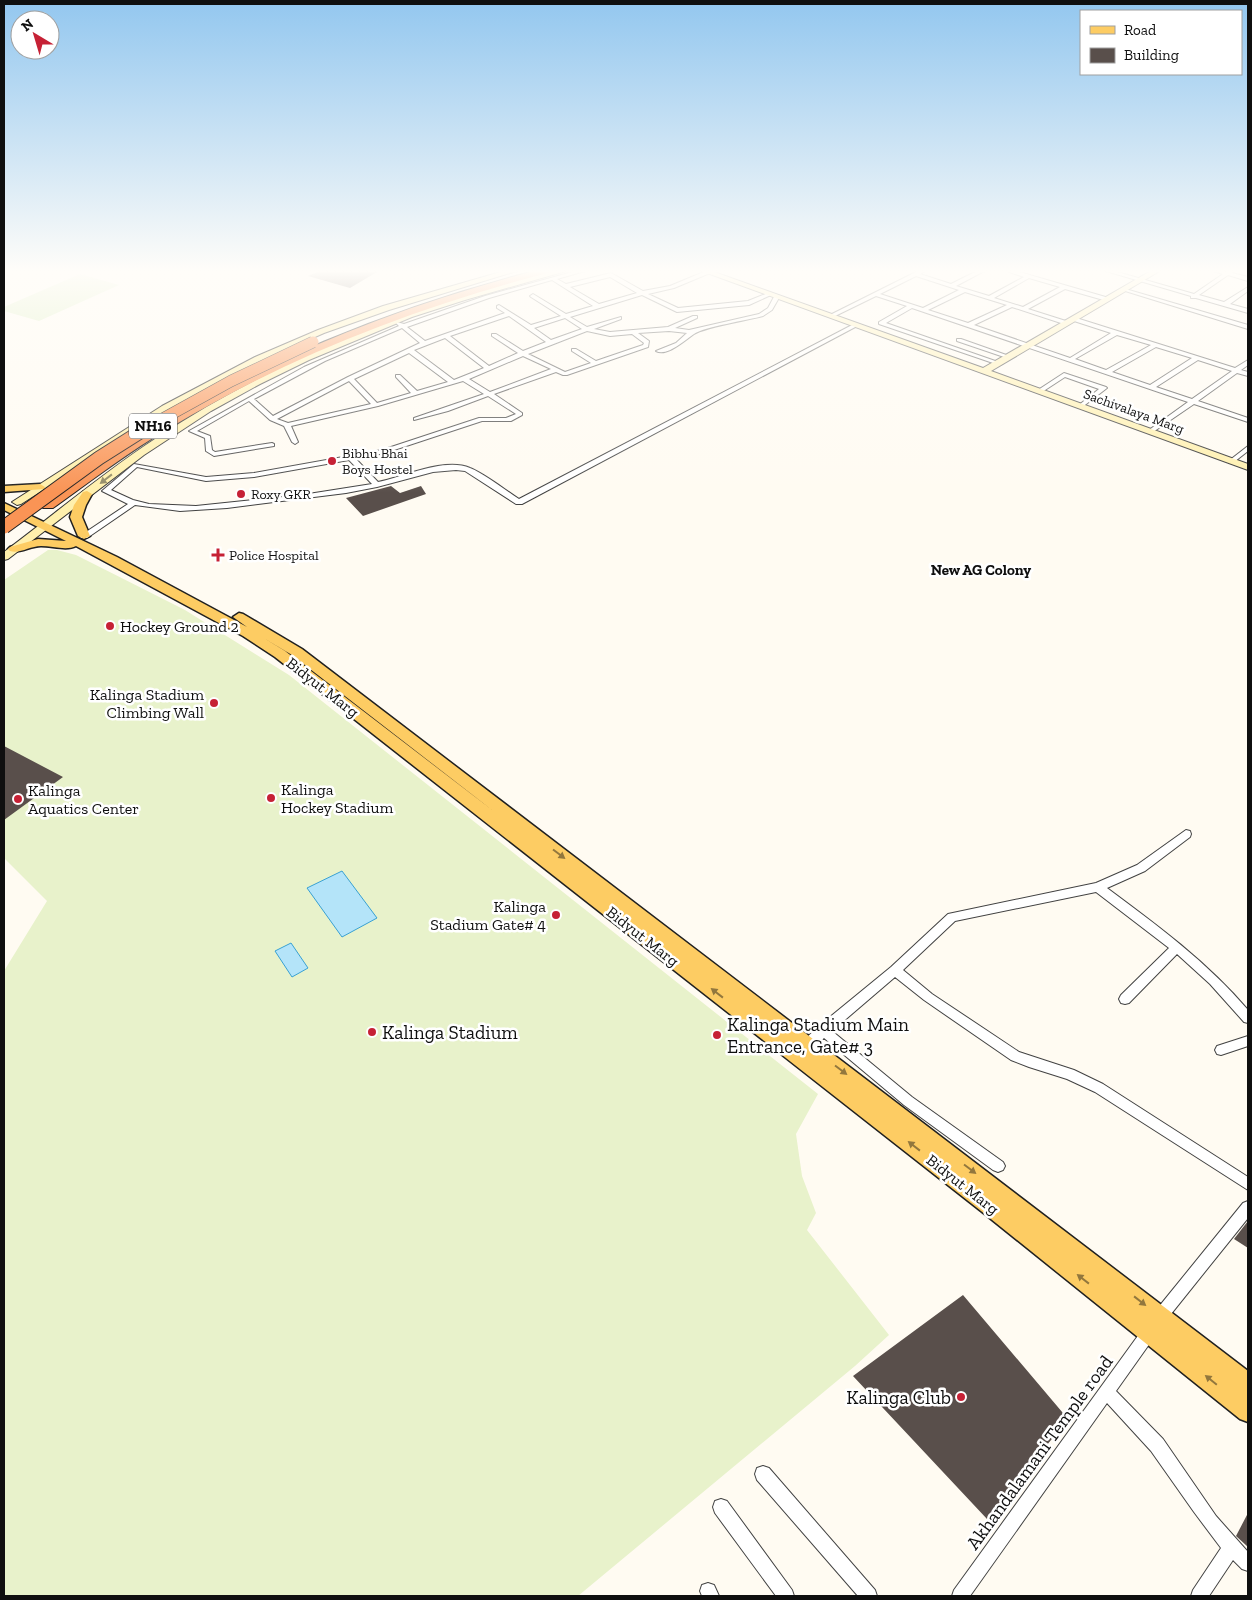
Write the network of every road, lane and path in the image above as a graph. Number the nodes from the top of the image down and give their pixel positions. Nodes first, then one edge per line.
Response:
1 (302, 344) edge
2 (317, 344) edge
3 (318, 344) edge
4 (341, 344) edge
5 (355, 344) edge
6 (423, 344) edge
7 (456, 344) edge
8 (507, 344) edge
9 (546, 344) edge
10 (647, 344) edge
11 (678, 344) edge
12 (820, 344) edge
13 (908, 344) edge
14 (929, 344) edge
15 (941, 344) edge
16 (952, 344) edge
17 (976, 344) edge
18 (1022, 344) edge
19 (1032, 344) edge
20 (1097, 344) edge
21 (1151, 344) edge
22 (1156, 345) junction
23 (948, 346) junction
24 (1028, 346) junction
25 (920, 348) junction
26 (410, 350) junction
27 (574, 350) dead end
28 (659, 351) dead end
29 (522, 353) junction
30 (1009, 357) junction
31 (1197, 358) junction
32 (1070, 360) junction
33 (1248, 362) edge
34 (998, 363) junction
35 (597, 364) junction
36 (487, 367) junction
37 (555, 370) junction
38 (1236, 370) junction
39 (984, 371) junction
40 (1107, 372) junction
41 (1248, 374) edge
42 (398, 376) dead end
43 (350, 378) junction
44 (463, 378) junction
45 (453, 383) junction
46 (1151, 388) junction
47 (241, 391) junction
48 (1040, 391) junction
49 (416, 394) junction
50 (489, 394) junction
51 (253, 398) junction
52 (1191, 401) junction
53 (376, 405) junction
54 (1081, 406) junction
55 (1248, 412) edge
56 (1240, 418) junction
57 (194, 419) junction
58 (272, 419) junction
59 (416, 419) dead end
60 (1248, 420) edge
61 (208, 422) junction
62 (287, 425) junction
63 (1151, 431) junction
64 (295, 442) dead end
65 (272, 445) dead end
66 (1248, 448) edge
67 (352, 458) junction
68 (1232, 461) junction
69 (1248, 467) edge
70 (377, 485) junction
71 (40, 487) junction
72 (4, 489) edge
73 (87, 494) junction
74 (134, 503) junction
75 (6, 505) edge
76 (48, 524) junction
77 (4, 527) edge
78 (4, 538) edge
79 (84, 541) junction
80 (14, 549) junction
81 (4, 557) edge
82 (1186, 834) dead end
83 (1098, 887) junction
84 (1177, 947) junction
85 (895, 970) junction
86 (1125, 999) dead end
87 (1248, 1018) edge
88 (824, 1030) junction
89 (1248, 1041) edge
90 (807, 1045) junction
91 (1221, 1050) dead end
92 (998, 1166) dead end
93 (1248, 1184) edge
94 (1248, 1208) edge
95 (1160, 1317) junction
96 (1150, 1331) junction
97 (1248, 1385) edge
98 (1107, 1392) junction
99 (1248, 1411) edge
100 (763, 1474) dead end
101 (721, 1507) dead end
102 (1231, 1548) junction
103 (1248, 1562) edge
104 (786, 1596) edge
105 (869, 1596) edge
106 (960, 1596) edge
107 (1199, 1596) edge

1 - 71 street
2 - 77 highway, NH16, bridge
3 - 78 highway, NH16
4 - 47 street
5 - 51 street
6 - 26 street
7 - 36 street
8 - 29 street
9 - 29 street
10 - 35 street
11 - 28 street
12 - 70 street
13 - 25 street, Sachivalaya Marg
14 - 25 street
15 - 23 street
16 - 23 street
17 - 30 street
18 - 24 street
19 - 24 street
20 - 32 street
21 - 22 street
22 - 31 street
22 - 40 street
23 - 34 street
24 - 30 street
24 - 32 street
25 - 39 street, Sachivalaya Marg
26 - 43 street
26 - 45 street
27 - 35 street
29 - 36 street
29 - 37 street
30 - 34 street
31 - 38 street
31 - 46 street
32 - 40 street
33 - 38 street
34 - 39 street
35 - 37 street
36 - 44 street
37 - 50 street
38 - 41 street
38 - 52 street
39 - 48 street, Sachivalaya Marg
40 - 46 street
42 - 49 street
43 - 53 street
43 - 58 street
44 - 45 street
44 - 50 street
45 - 49 street
46 - 52 street
47 - 51 street
47 - 57 street
48 - 54 street, Sachivalaya Marg
48 - 54 street
49 - 53 street
50 - 59 street
50 - 67 street
51 - 58 street
51 - 61 street
52 - 56 street
52 - 63 street
53 - 62 street
54 - 63 street, Sachivalaya Marg
55 - 56 street
56 - 60 street
57 - 61 street
57 -> 73 street
58 - 62 street
61 - 65 street
62 - 64 street
63 - 68 street, Sachivalaya Marg
66 - 68 street
67 - 70 street
67 - 74 street
68 - 69 street, Sachivalaya Marg
70 - 74 street
71 - 72 main road
71 - 75 street
73 - 76 street
73 - 79 main road
74 - 79 street
75 - 76 main road, Bidyut Marg
76 - 79 main road, Bidyut Marg
76 - 80 street
79 - 80 main road
79 -> 90 main road, Bidyut Marg
96 -> 79 main road, Bidyut Marg
80 - 81 street
82 - 83 street
83 - 84 street
83 - 85 street
84 - 86 street
84 - 87 street
85 - 88 street
85 - 93 street
88 - 90 street
88 - 92 street
89 - 91 street
90 -> 95 main road, Bidyut Marg
94 - 95 street, Akhandalamani Temple road
95 - 96 street, Akhandalamani Temple road
95 - 97 main road, Bidyut Marg
96 - 98 street, Akhandalamani Temple road
99 -> 96 main road, Bidyut Marg
98 - 102 street
98 - 106 street, Akhandalamani Temple road
100 - 105 street
101 - 104 street
102 - 103 street
102 - 107 street

